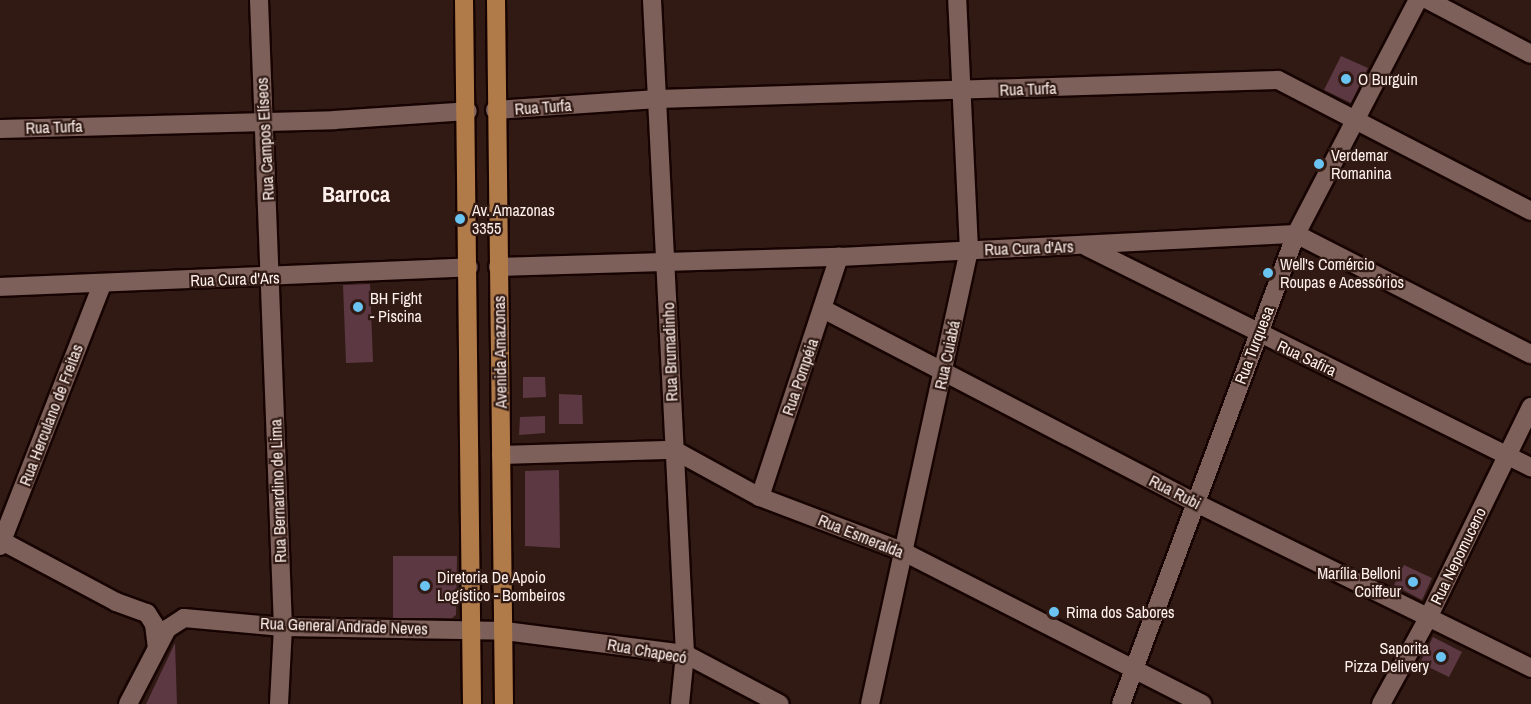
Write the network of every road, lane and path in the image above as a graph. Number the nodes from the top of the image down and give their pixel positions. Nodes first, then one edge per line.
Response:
1 (259, 0) edge
2 (464, 0) edge
3 (496, 0) edge
4 (652, 0) edge
5 (957, 0) edge
6 (1418, 0) edge
7 (1428, 0) edge
8 (1531, 54) edge
9 (962, 91) junction
10 (658, 99) junction
11 (495, 110) junction
12 (468, 111) junction
13 (1355, 117) junction
14 (264, 119) junction
15 (0, 129) edge
16 (1531, 211) edge
17 (1296, 234) junction
18 (1086, 246) junction
19 (969, 250) junction
20 (838, 257) junction
21 (666, 262) junction
22 (469, 267) junction
23 (498, 267) junction
24 (271, 278) junction
25 (102, 284) junction
26 (0, 287) edge
27 (823, 309) junction
28 (1259, 335) junction
29 (1531, 354) edge
30 (944, 374) junction
31 (1531, 407) edge
32 (674, 450) junction
33 (1508, 454) junction
34 (501, 455) junction
35 (1531, 467) edge
36 (759, 497) junction
37 (1194, 502) junction
38 (1, 543) edge
39 (902, 551) junction
40 (1428, 618) junction
41 (283, 627) junction
42 (471, 630) junction
43 (505, 631) junction
44 (157, 647) junction
45 (685, 654) junction
46 (1531, 668) edge
47 (1133, 670) junction
48 (128, 704) edge
49 (279, 704) edge
50 (472, 704) edge
51 (504, 704) edge
52 (680, 704) edge
53 (780, 704) edge
54 (870, 704) edge
55 (1121, 704) edge
56 (1202, 704) edge
57 (1381, 704) edge

1 - 14 street, Rua Campos Elíseos
2 - 12 main road, Avenida Amazonas
3 - 11 main road, Avenida Amazonas
4 - 10 street, Rua Brumadinho
5 - 9 street, Rua Cuiabá
6 - 13 street, Rua Turquesa
7 - 8 street
9 - 10 street, Rua Turfa
9 - 13 street, Rua Turfa
9 - 19 street, Rua Cuiabá
10 - 11 street, Rua Turfa
10 - 21 street, Rua Brumadinho
11 - 23 main road, Avenida Amazonas
12 - 14 street, Rua Turfa
12 - 22 main road, Avenida Amazonas
13 - 16 street, Rua Turfa
13 - 17 street, Rua Turquesa
14 - 15 street, Rua Turfa
14 - 24 street, Rua Campos Elíseos
17 - 18 street, Rua Cura d'Ars
17 - 28 street, Rua Turquesa
17 - 29 street
18 - 19 street, Rua Cura d'Ars
18 - 28 street, Rua Safira
19 - 20 street, Rua Cura d'Ars
19 - 30 street, Rua Cuiabá
20 - 21 street, Rua Cura d'Ars
20 - 27 street, Rua Pompéia
21 - 23 street, Rua Cura d'Ars
21 - 32 street, Rua Brumadinho
22 - 24 street, Rua Cura d'Ars
22 - 42 main road, Avenida Amazonas
23 - 34 main road, Avenida Amazonas
24 - 25 street, Rua Cura d'Ars
24 - 41 street, Rua Bernardino de Lima
25 - 26 street, Rua Cura d'Ars
25 - 38 street, Rua Herculano de Freitas
27 - 30 street, Rua Rubi
27 - 36 street, Rua Pompéia
28 - 33 street, Rua Safira
28 - 37 street, Rua Turquesa
30 - 37 street, Rua Rubi
30 - 39 street, Rua Cuiabá
31 - 33 street, Rua Nepomuceno
32 - 34 street
32 - 36 street, Rua Esmeralda
32 - 45 street, Rua Brumadinho
33 - 35 street, Rua Safira
33 - 40 street, Rua Nepomuceno
34 - 43 main road, Avenida Amazonas
36 - 39 street, Rua Esmeralda
37 - 40 street, Rua Rubi
37 - 47 street, Rua Turquesa
38 - 44 street
39 - 47 street, Rua Esmeralda
39 - 54 street, Rua Cuiabá
40 - 46 street, Rua Rubi
40 - 57 street, Rua Nepomuceno
41 - 42 street, Rua General Andrade Neves
41 - 44 street, Rua General Andrade Neves
41 - 49 street, Rua Bernardino de Lima
42 - 43 street, Rua General Andrade Neves
42 - 50 main road, Avenida Amazonas
43 - 45 street, Rua Chapecó
43 - 51 main road, Avenida Amazonas
44 - 48 street
45 - 52 street, Rua Brumadinho
45 - 53 street, Rua Chapecó
47 - 55 street, Rua Turquesa
47 - 56 street, Rua Esmeralda

